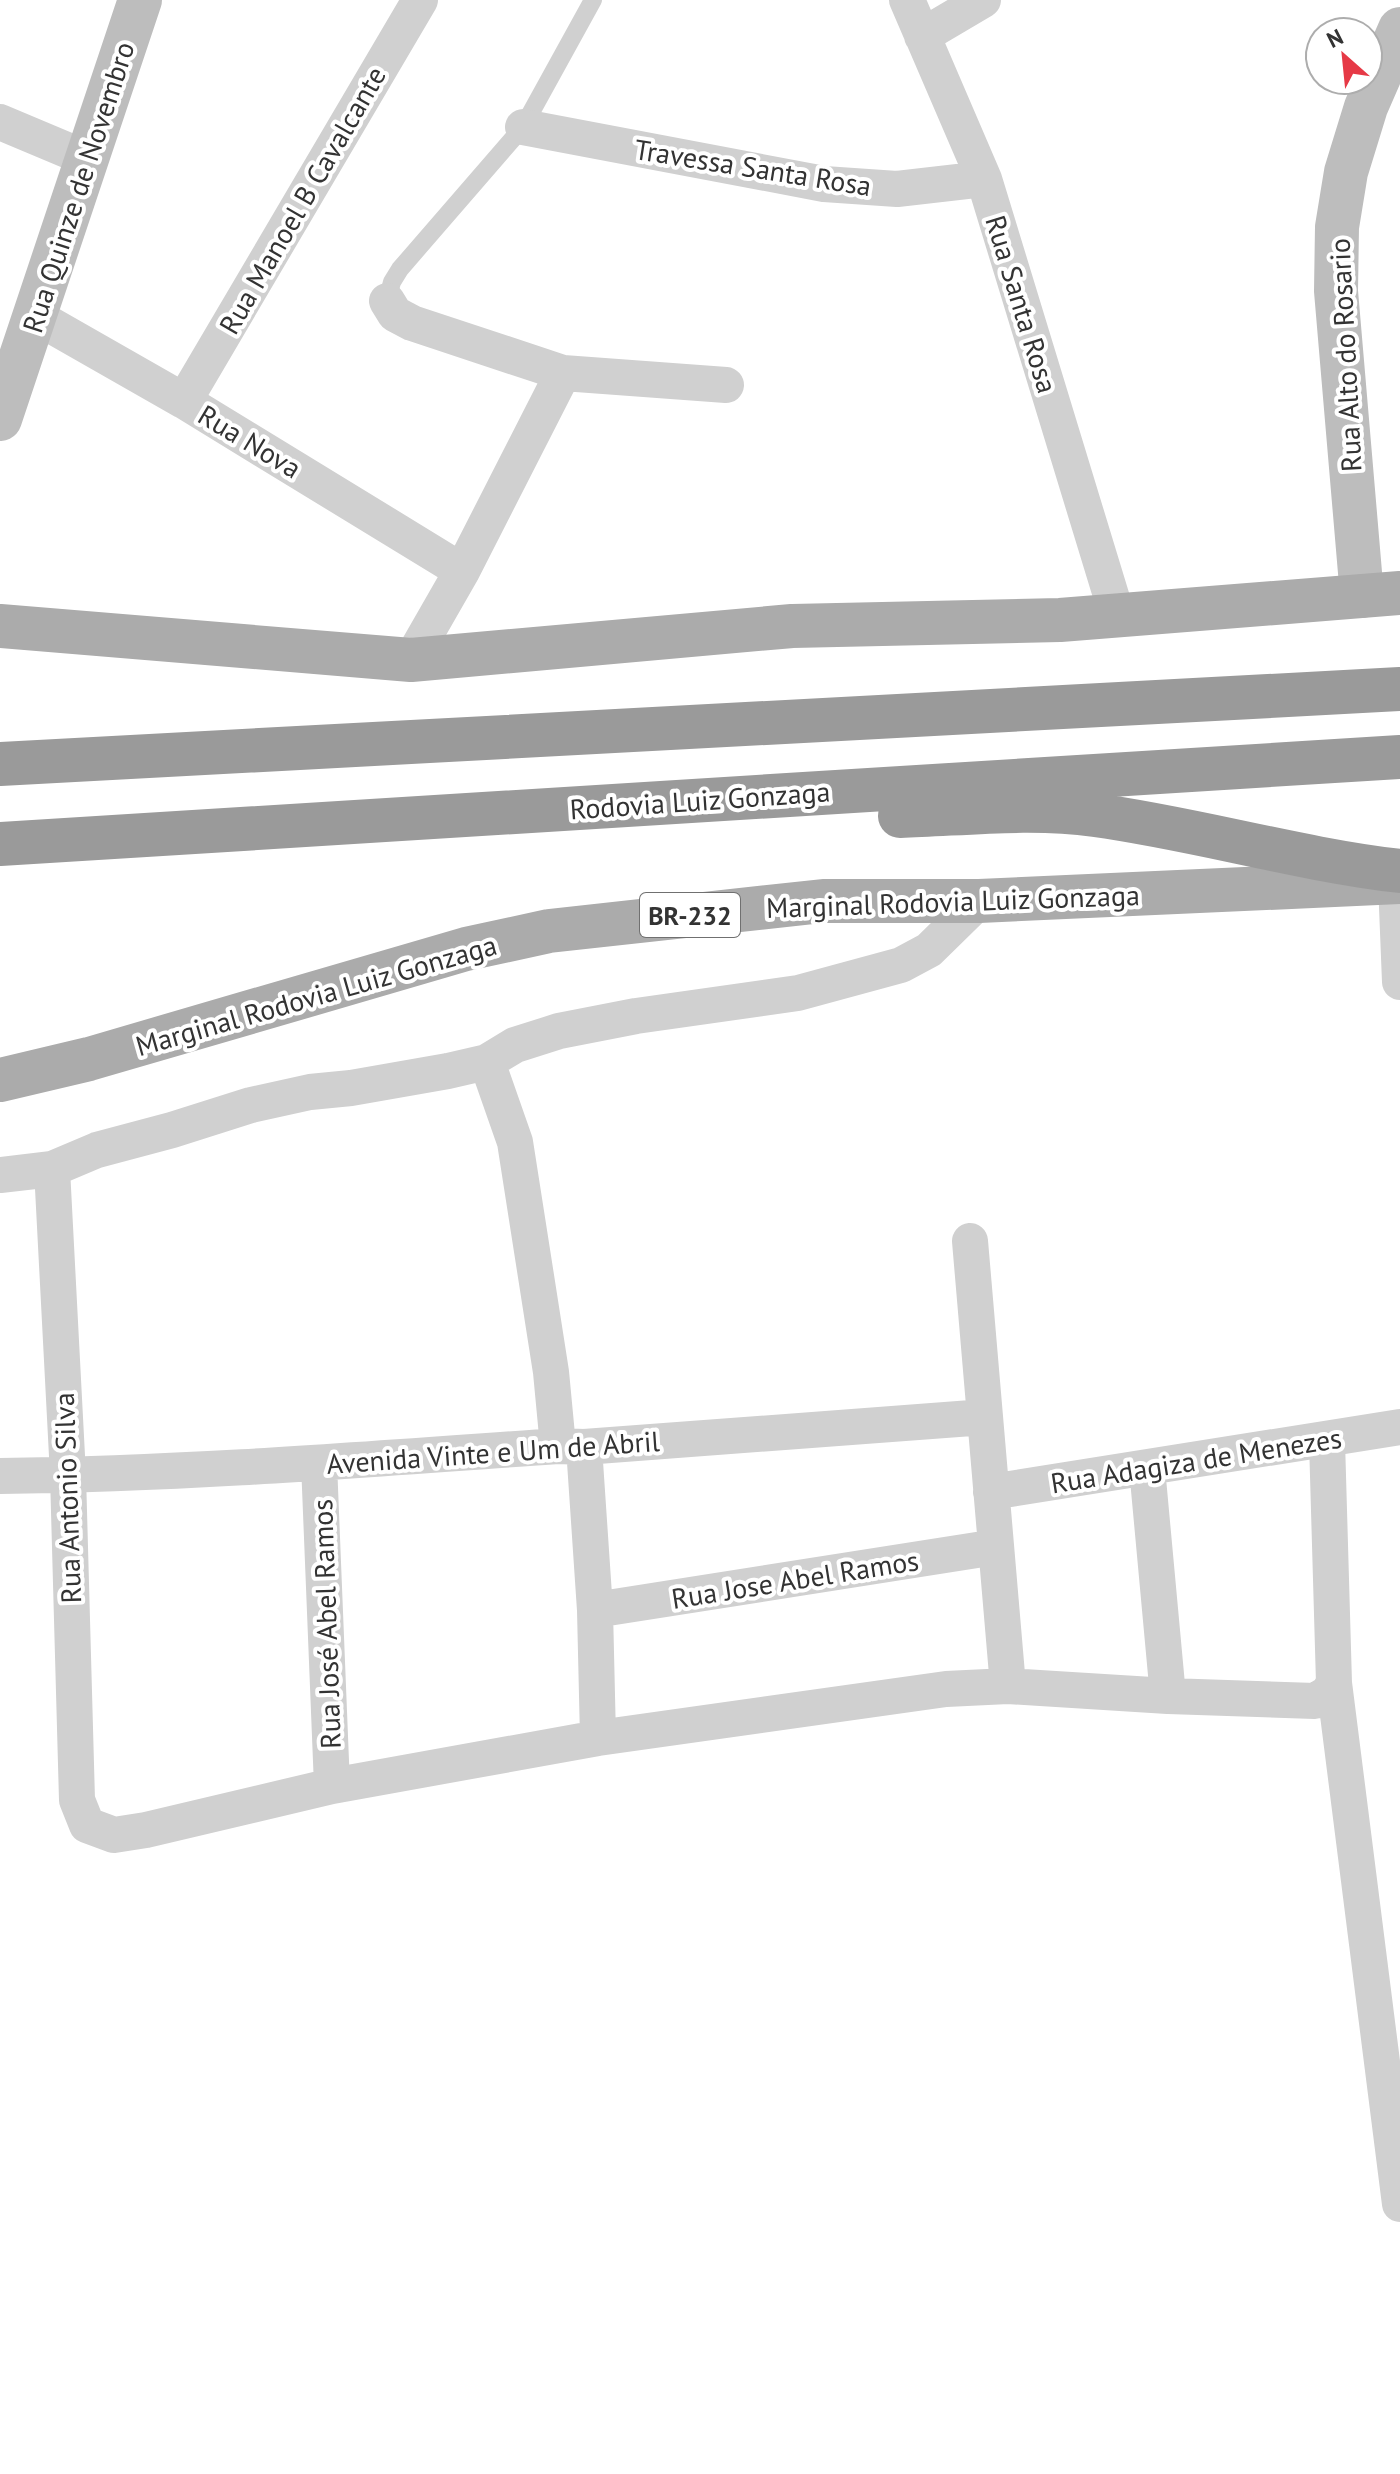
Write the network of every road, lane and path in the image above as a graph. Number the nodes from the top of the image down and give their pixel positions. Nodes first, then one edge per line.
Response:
1 (140, 0) edge
2 (420, 0) edge
3 (593, 0) edge
4 (907, 0) edge
5 (983, 0) edge
6 (1400, 29) edge
7 (922, 36) junction
8 (0, 122) edge
9 (523, 127) junction
10 (88, 159) junction
11 (984, 179) junction
12 (387, 301) joint
13 (35, 316) junction
14 (563, 373) junction
15 (726, 385) dead end
16 (184, 401) junction
17 (0, 419) edge
18 (462, 571) junction
19 (1381, 594) edge
20 (1117, 615) junction
21 (0, 626) edge
22 (411, 660) junction
23 (1400, 689) edge
24 (1400, 757) edge
25 (0, 764) edge
26 (614, 805) junction
27 (0, 844) edge
28 (1399, 878) edge
29 (979, 901) junction
30 (1400, 959) edge
31 (487, 1062) junction
32 (0, 1080) edge
33 (52, 1169) junction
34 (0, 1175) edge
35 (970, 1241) dead end
36 (985, 1417) junction
37 (1400, 1427) edge
38 (1327, 1441) junction
39 (571, 1447) junction
40 (319, 1463) junction
41 (1147, 1468) junction
42 (68, 1475) junction
43 (0, 1476) edge
44 (991, 1492) junction
45 (996, 1547) junction
46 (595, 1610) junction
47 (1334, 1683) junction
48 (1008, 1686) junction
49 (1168, 1696) junction
50 (598, 1738) junction
51 (332, 1786) junction
52 (1400, 2204) edge

1 - 10 street, Rua Quinze de Novembro
2 - 16 street, Rua Manoel B Cavalcante
3 - 9 lane
4 - 7 street, Rua Santa Rosa
5 - 7 street
6 - 19 street, Rua Alto do Rosario
7 - 11 street, Rua Santa Rosa
8 - 10 street
9 - 11 street, Travessa Santa Rosa
9 - 12 lane
10 - 13 street, Rua Quinze de Novembro
11 - 20 street, Rua Santa Rosa
12 - 14 street
13 - 16 street, Rua Nova
13 - 17 street, Rua Quinze de Novembro
14 - 15 street
14 - 18 street
16 - 18 street, Rua Nova
18 - 22 street
19 - 20 main road
20 - 22 main road
21 - 22 main road
23 - 25 highway
24 - 26 highway, Rodovia Luiz Gonzaga
26 - 27 highway, Rodovia Luiz Gonzaga
26 - 28 highway
28 - 29 main road, Marginal Rodovia Luiz Gonzaga / BR-232
28 - 30 street
29 - 31 street
29 - 32 main road, Marginal Rodovia Luiz Gonzaga / BR-232
31 - 33 street
31 - 39 street
33 - 34 street
33 - 42 street, Rua Antonio Silva
35 - 36 street
36 - 39 street, Avenida Vinte e Um de Abril
36 - 44 street
37 - 38 street, Rua Adagiza de Menezes
38 - 41 street, Rua Adagiza de Menezes
38 - 47 street
39 - 40 street, Avenida Vinte e Um de Abril
39 - 46 street
40 - 42 street, Avenida Vinte e Um de Abril
40 - 51 street, Rua José Abel Ramos
41 - 44 street, Rua Adagiza de Menezes
41 - 49 street
42 - 43 street, Avenida Vinte e Um de Abril
42 - 51 street, Rua Antonio Silva
44 - 45 street
45 - 46 street, Rua Jose Abel Ramos
45 - 48 street
46 - 50 street
47 - 49 street
47 - 52 street
48 - 49 street
48 - 50 street
50 - 51 street

